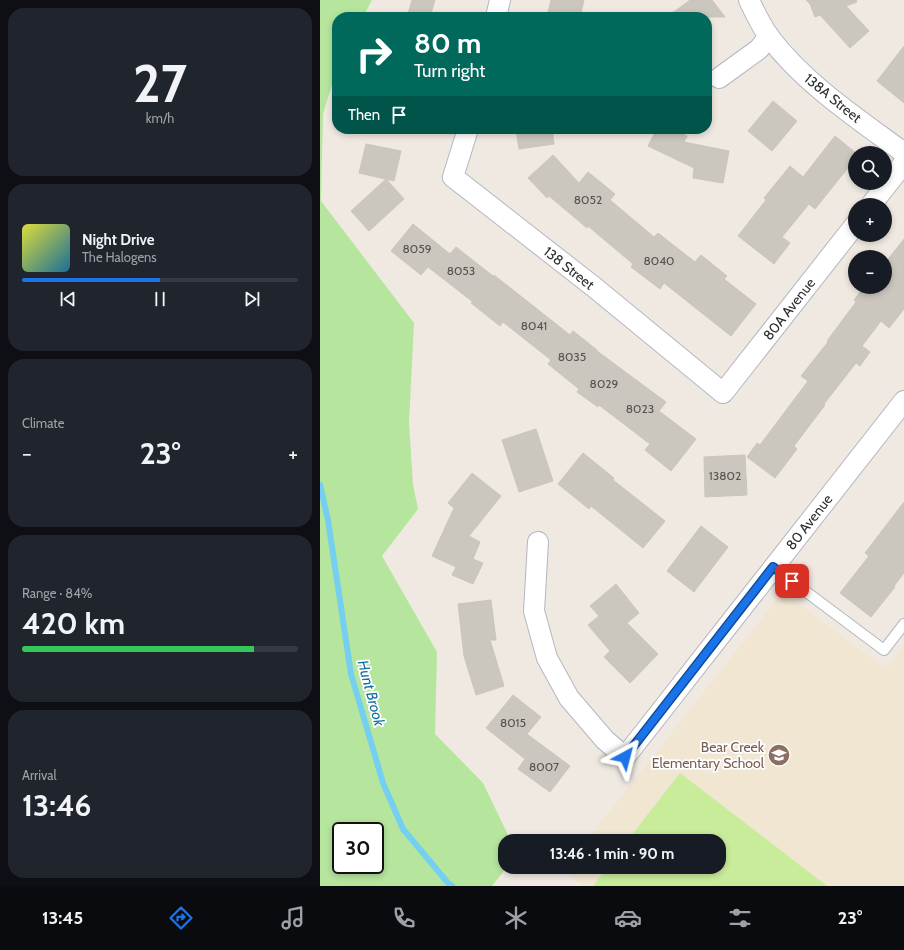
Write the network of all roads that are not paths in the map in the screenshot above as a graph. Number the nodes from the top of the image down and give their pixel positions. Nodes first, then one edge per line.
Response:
1 (500, 0) edge
2 (749, 0) edge
3 (497, 12) edge
4 (769, 36) junction
5 (719, 78) dead end
6 (466, 134) edge
7 (904, 153) edge
8 (904, 163) edge
9 (876, 198) edge
10 (848, 234) edge
11 (723, 393) joint
12 (904, 401) edge
13 (538, 542) dead end
14 (773, 567) junction
15 (904, 624) edge

1 - 3 street
2 - 4 street, 138A Street
4 - 5 street
4 - 7 street, 138A Street
6 - 11 street, 138 Street
8 - 9 street
10 - 11 street, 80A Avenue
12 - 14 street, 80 Avenue
13 - 14 street, 80 Avenue
14 - 15 lane

